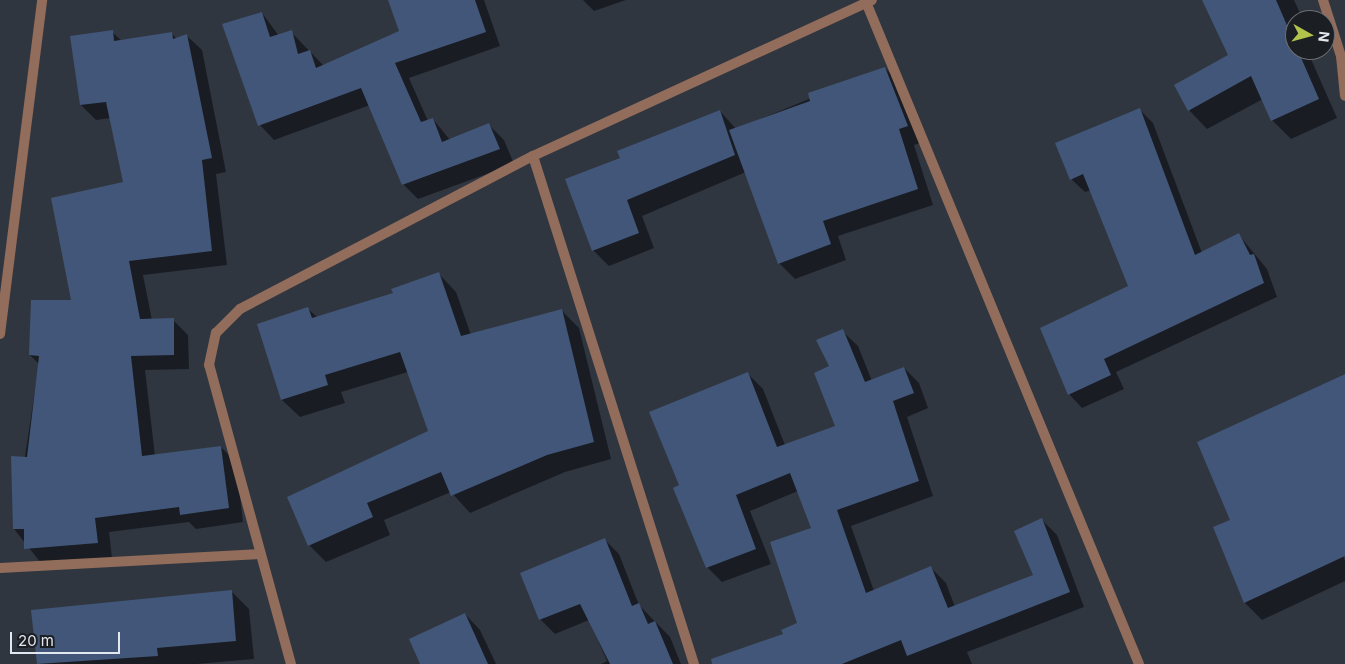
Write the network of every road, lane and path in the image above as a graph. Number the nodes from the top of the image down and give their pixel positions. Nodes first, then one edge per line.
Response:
1 (42, 0) edge
2 (1323, 0) edge
3 (869, 1) edge
4 (1345, 96) edge
5 (533, 156) junction
6 (0, 334) edge
7 (261, 554) junction
8 (0, 568) edge
9 (291, 664) edge
10 (694, 664) edge
11 (1139, 664) edge

1 - 6 street
2 - 4 street
3 - 5 street
3 - 11 street
5 - 7 street
5 - 10 street
7 - 8 street
7 - 9 street

